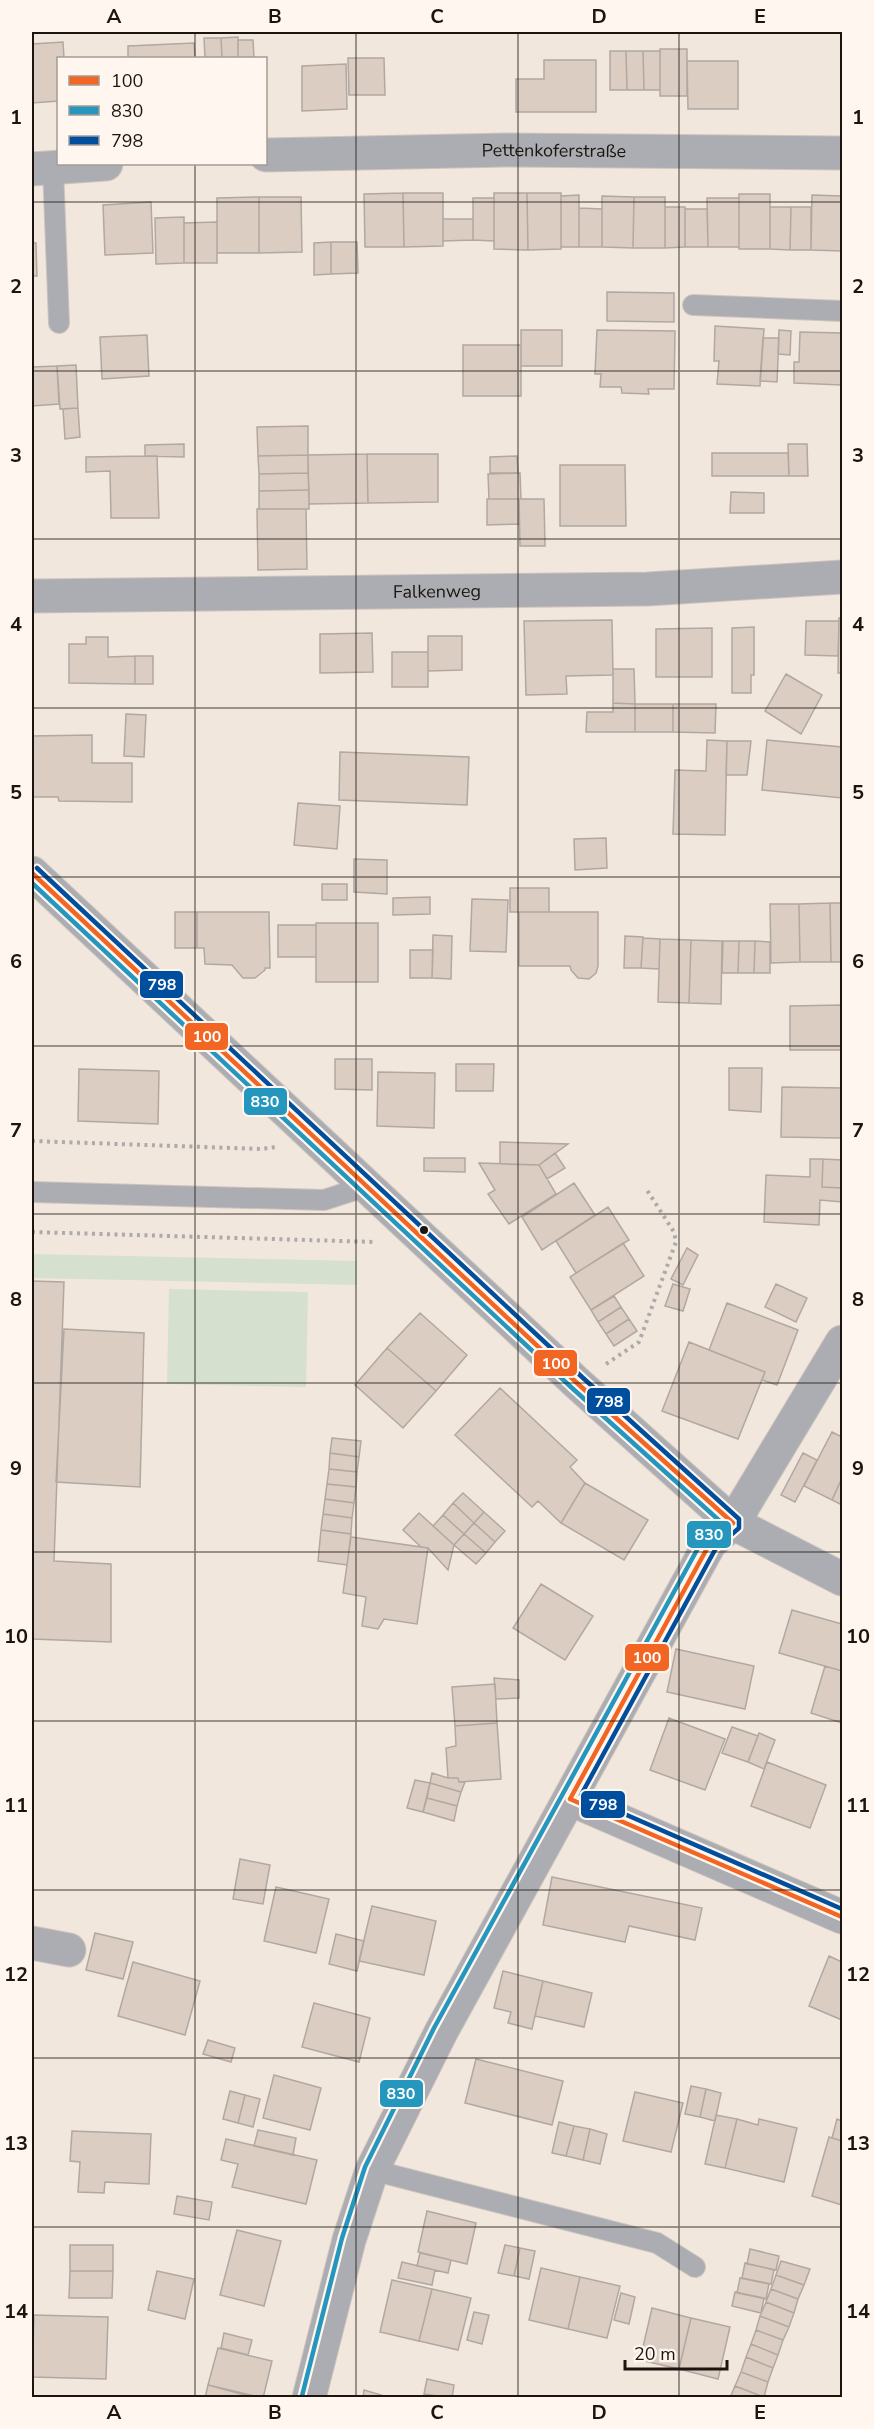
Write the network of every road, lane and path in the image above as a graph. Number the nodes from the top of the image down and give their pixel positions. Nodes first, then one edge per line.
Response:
1 (843, 153) edge
2 (267, 155) edge
3 (90, 165) edge
4 (42, 168) edge
5 (693, 305) dead end
6 (843, 311) edge
7 (59, 323) dead end
8 (843, 577) edge
9 (32, 596) edge
10 (32, 873) edge
11 (32, 1141) edge
12 (318, 1141) junction
13 (367, 1186) junction
14 (645, 1187) dead end
15 (32, 1192) edge
16 (412, 1230) junction
17 (32, 1232) edge
18 (843, 1342) edge
19 (577, 1383) junction
20 (733, 1523) junction
21 (843, 1579) edge
22 (570, 1799) junction
23 (843, 1917) edge
24 (32, 1943) edge
25 (69, 1950) dead end
26 (372, 2170) junction
27 (695, 2268) dead end
28 (309, 2397) edge

1 - 2 street, Pettenkoferstraße
3 - 4 street
4 - 7 lane
5 - 6 lane
8 - 9 street, Falkenweg
10 - 12 street
11 - 12 path
12 - 13 street
13 - 15 lane
13 - 16 street
14 - 19 path
16 - 17 path
16 - 19 street
18 - 20 street
19 - 20 street
20 - 21 street
20 - 22 street
22 - 23 street
22 - 26 street
24 - 25 street
26 - 27 lane
26 - 28 street

